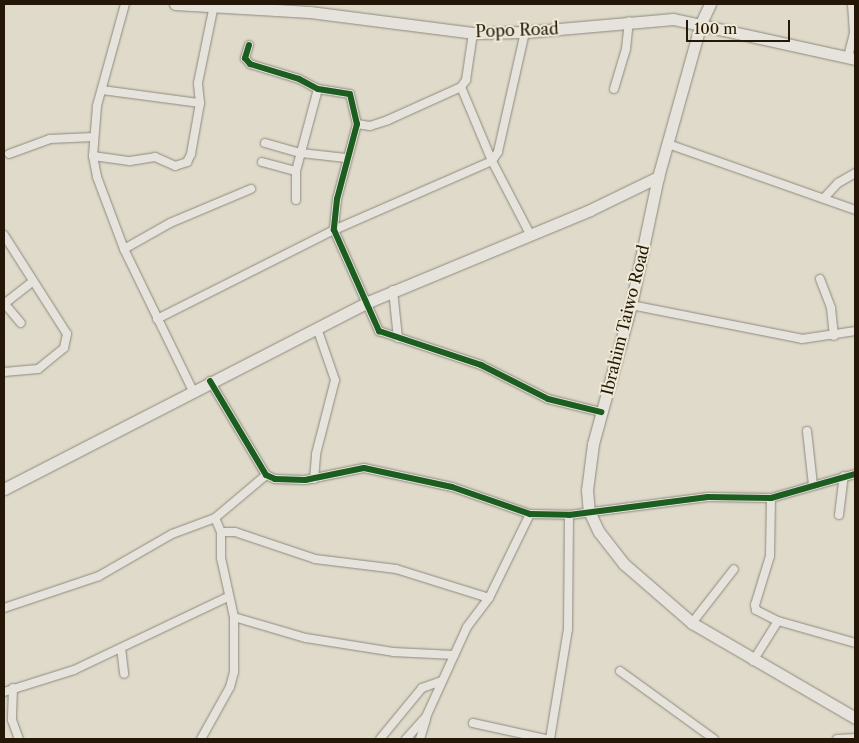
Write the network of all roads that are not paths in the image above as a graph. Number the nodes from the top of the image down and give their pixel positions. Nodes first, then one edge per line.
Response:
1 (125, 4) edge
2 (175, 4) edge
3 (710, 4) edge
4 (852, 4) edge
5 (214, 5) junction
6 (629, 21) junction
7 (701, 23) junction
8 (525, 32) junction
9 (473, 33) junction
10 (249, 44) dead end
11 (852, 58) edge
12 (461, 86) junction
13 (318, 89) junction
14 (614, 89) dead end
15 (102, 90) junction
16 (200, 103) junction
17 (357, 124) junction
18 (93, 138) junction
19 (265, 143) dead end
20 (668, 144) junction
21 (301, 153) junction
22 (9, 154) dead end
23 (93, 156) junction
24 (346, 158) junction
25 (492, 161) junction
26 (262, 162) dead end
27 (296, 171) junction
28 (855, 173) edge
29 (658, 177) junction
30 (251, 189) dead end
31 (824, 198) junction
32 (296, 200) dead end
33 (855, 210) edge
34 (334, 230) junction
35 (4, 234) edge
36 (530, 234) junction
37 (124, 249) junction
38 (820, 278) dead end
39 (34, 281) junction
40 (393, 290) junction
41 (368, 302) junction
42 (4, 304) edge
43 (631, 305) junction
44 (157, 319) junction
45 (21, 322) dead end
46 (317, 328) junction
47 (855, 331) edge
48 (834, 336) junction
49 (398, 338) junction
50 (4, 372) edge
51 (210, 381) junction
52 (192, 389) junction
53 (601, 412) junction
54 (807, 431) dead end
55 (855, 474) edge
56 (266, 475) junction
57 (844, 476) junction
58 (314, 479) junction
59 (813, 485) junction
60 (4, 489) edge
61 (771, 498) junction
62 (589, 511) junction
63 (530, 514) junction
64 (569, 515) junction
65 (839, 515) dead end
66 (215, 518) junction
67 (221, 532) junction
68 (734, 569) dead end
69 (228, 597) junction
70 (489, 598) junction
71 (4, 608) edge
72 (234, 618) junction
73 (778, 621) junction
74 (692, 622) junction
75 (855, 643) edge
76 (121, 648) junction
77 (454, 655) junction
78 (753, 661) junction
79 (620, 671) dead end
80 (124, 674) dead end
81 (440, 682) junction
82 (12, 688) junction
83 (4, 692) edge
84 (426, 717) junction
85 (855, 718) edge
86 (473, 723) dead end
87 (855, 738) edge
88 (19, 739) edge
89 (201, 739) edge
90 (380, 739) edge
91 (406, 739) edge
92 (420, 739) edge
93 (546, 739) edge
94 (550, 739) edge
95 (714, 739) edge
96 (836, 739) edge

1 - 15 street
2 - 5 main road, Popo Road
3 - 7 main road, Ibrahim Taiwo Road
4 - 11 street
5 - 9 main road, Popo Road
5 - 16 street
6 - 7 main road, Popo Road
6 - 8 main road, Popo Road
6 - 14 street
7 - 11 main road, Popo Road
7 - 20 main road, Ibrahim Taiwo Road
8 - 9 main road, Popo Road
8 - 25 street
9 - 12 street
10 - 13 street
12 - 17 street
12 - 25 street
13 - 17 street
13 - 21 street
15 - 16 street
15 - 18 street
16 - 23 street
17 - 24 street
18 - 22 street
18 - 23 street
19 - 21 street
20 - 29 main road, Ibrahim Taiwo Road
20 - 31 street
21 - 24 street
21 - 27 street
23 - 37 street
24 - 34 street
25 - 34 street
25 - 36 street
26 - 27 street
27 - 32 street
28 - 31 street
29 - 36 main road
29 - 43 main road, Ibrahim Taiwo Road
30 - 37 street
31 - 33 street
34 - 41 street
34 - 44 street
35 - 39 street
36 - 40 main road
37 - 44 street
38 - 48 street
39 - 42 street
39 - 50 street
40 - 41 main road
40 - 49 street
41 - 46 main road
41 - 49 street
42 - 45 street
43 - 48 street
43 - 53 main road, Ibrahim Taiwo Road
44 - 52 street
46 - 51 main road
46 - 58 street
47 - 48 street
49 - 53 street
51 - 52 main road
51 - 56 street
52 - 60 main road
53 - 62 main road, Ibrahim Taiwo Road
54 - 59 street
55 - 57 street
56 - 58 street
56 - 66 street
57 - 59 street
57 - 65 street
58 - 63 street
59 - 61 street
61 - 62 street
61 - 73 street
62 - 64 street
62 - 74 main road, Ibrahim Taiwo Road
63 - 64 street
63 - 70 street
64 - 94 street
66 - 67 street
66 - 71 street
67 - 69 street
67 - 70 street
68 - 74 street
69 - 72 street
69 - 76 street
70 - 77 street
72 - 77 street
72 - 89 street
73 - 75 street
73 - 78 street
74 - 78 main road, Ibrahim Taiwo Road
76 - 80 street
76 - 82 street
77 - 81 street
78 - 85 main road, Ibrahim Taiwo Road
79 - 95 street
81 - 84 street
81 - 90 street
82 - 83 street
82 - 88 street
84 - 91 street
84 - 92 street
86 - 93 street
87 - 96 street

